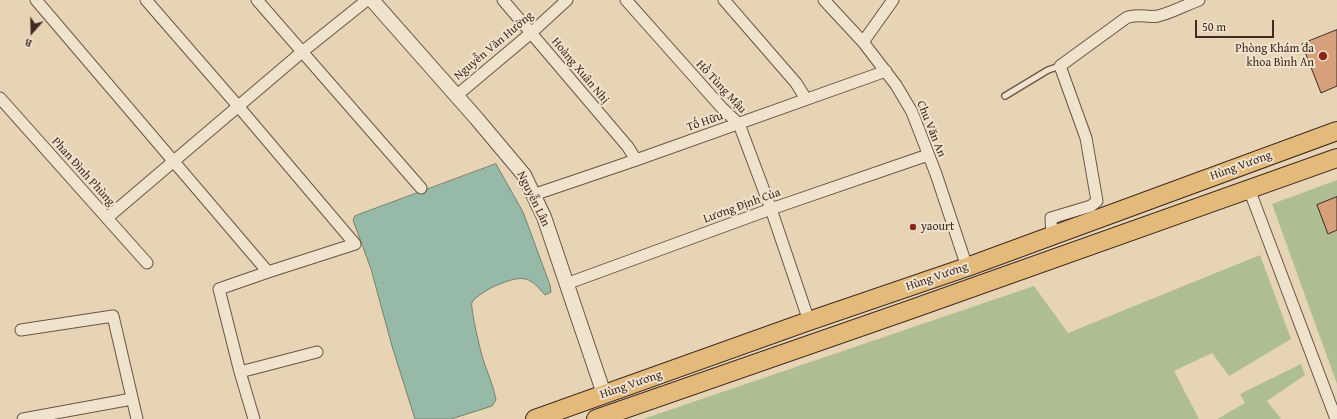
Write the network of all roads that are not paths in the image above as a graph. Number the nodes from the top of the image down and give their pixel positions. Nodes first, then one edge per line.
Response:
1 (36, 0) edge
2 (146, 0) edge
3 (257, 0) edge
4 (367, 0) edge
5 (372, 0) edge
6 (503, 0) edge
7 (567, 0) edge
8 (626, 0) edge
9 (724, 0) edge
10 (824, 0) edge
11 (893, 0) edge
12 (1199, 0) edge
13 (531, 33) junction
14 (863, 42) junction
15 (302, 52) junction
16 (1060, 66) junction
17 (886, 71) junction
18 (456, 96) junction
19 (1005, 96) dead end
20 (0, 98) edge
21 (806, 99) junction
22 (238, 106) junction
23 (739, 124) junction
24 (1337, 131) edge
25 (928, 155) junction
26 (1337, 158) edge
27 (636, 160) junction
28 (174, 161) junction
29 (1240, 166) junction
30 (421, 188) dead end
31 (1249, 189) junction
32 (533, 195) junction
33 (771, 209) junction
34 (107, 218) junction
35 (1052, 237) junction
36 (147, 263) dead end
37 (968, 267) junction
38 (268, 272) junction
39 (566, 284) junction
40 (810, 321) junction
41 (21, 330) dead end
42 (317, 352) dead end
43 (240, 372) junction
44 (604, 394) junction
45 (132, 399) junction
46 (23, 419) edge
47 (137, 419) edge
48 (254, 419) edge
49 (535, 419) edge
50 (596, 419) edge
51 (1336, 419) edge

1 - 28 street
2 - 22 street
3 - 15 street
4 - 15 street
5 - 18 street, Nguyễn Lân
6 - 13 street, Hoàng Xuân Nhị
7 - 13 street, Nguyễn Văn Hưởng
8 - 23 street, Hồ Tùng Mậu
9 - 21 street
10 - 14 street, Chu Văn An
11 - 14 street
12 - 16 street
13 - 18 street, Nguyễn Văn Hưởng
13 - 27 street, Hoàng Xuân Nhị
14 - 17 street, Chu Văn An
15 - 22 street
15 - 30 street
16 - 19 lane
16 - 35 street
17 - 21 street, Tố Hữu
17 - 25 street, Chu Văn An
18 - 32 street, Nguyễn Lân
20 - 34 street, Phan Đình Phùng
21 - 23 street, Tố Hữu
22 - 28 street
22 - 38 street
23 - 27 street, Tố Hữu
23 - 33 street, Hồ Tùng Mậu
24 - 29 main road, Hùng Vương
25 - 33 street, Lương Định Của
25 - 37 street, Chu Văn An
26 - 31 main road, Hùng Vương
27 - 32 street, Tố Hữu
28 - 34 street
28 - 38 street
29 - 31 main road
29 - 35 main road, Hùng Vương
31 - 50 main road, Hùng Vương
31 - 51 street
32 - 39 street, Nguyễn Lân
33 - 39 street, Lương Định Của
33 - 40 street, Hồ Tùng Mậu
34 - 36 street, Phan Đình Phùng
35 - 37 main road, Hùng Vương
37 - 40 main road, Hùng Vương
38 - 43 street
39 - 44 street, Nguyễn Lân
40 - 44 main road, Hùng Vương
41 - 45 street
42 - 43 street
43 - 48 street
44 - 49 main road, Hùng Vương
45 - 46 street
45 - 47 street

